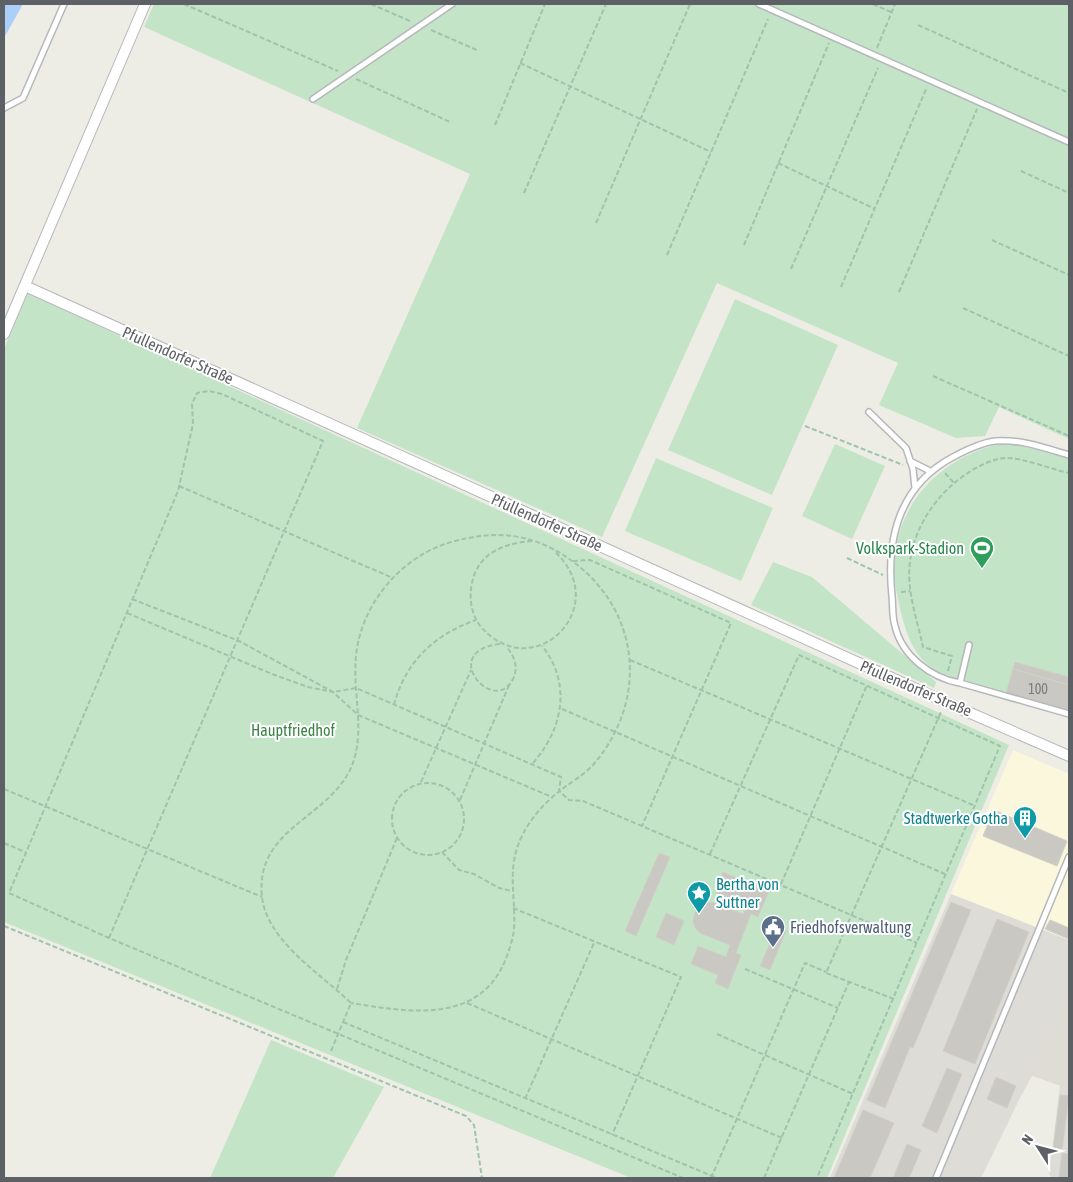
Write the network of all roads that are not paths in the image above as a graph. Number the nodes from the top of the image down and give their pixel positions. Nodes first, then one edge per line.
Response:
1 (64, 4) edge
2 (145, 4) edge
3 (452, 4) edge
4 (759, 4) edge
5 (313, 99) dead end
6 (4, 108) edge
7 (1069, 142) edge
8 (25, 286) junction
9 (4, 334) edge
10 (869, 412) dead end
11 (1069, 455) edge
12 (910, 461) junction
13 (930, 471) junction
14 (915, 488) junction
15 (969, 645) dead end
16 (960, 683) junction
17 (1069, 714) edge
18 (1069, 754) edge
19 (1069, 857) edge
20 (936, 1178) edge

1 - 6 lane
2 - 8 street
3 - 5 lane
4 - 7 lane
8 - 9 street
8 - 18 street, Pfullendorfer Straße
10 - 12 lane
11 - 13 lane
12 - 13 lane
12 - 14 lane
13 - 14 lane
14 - 16 lane
15 - 16 lane
16 - 17 lane
19 - 20 lane

